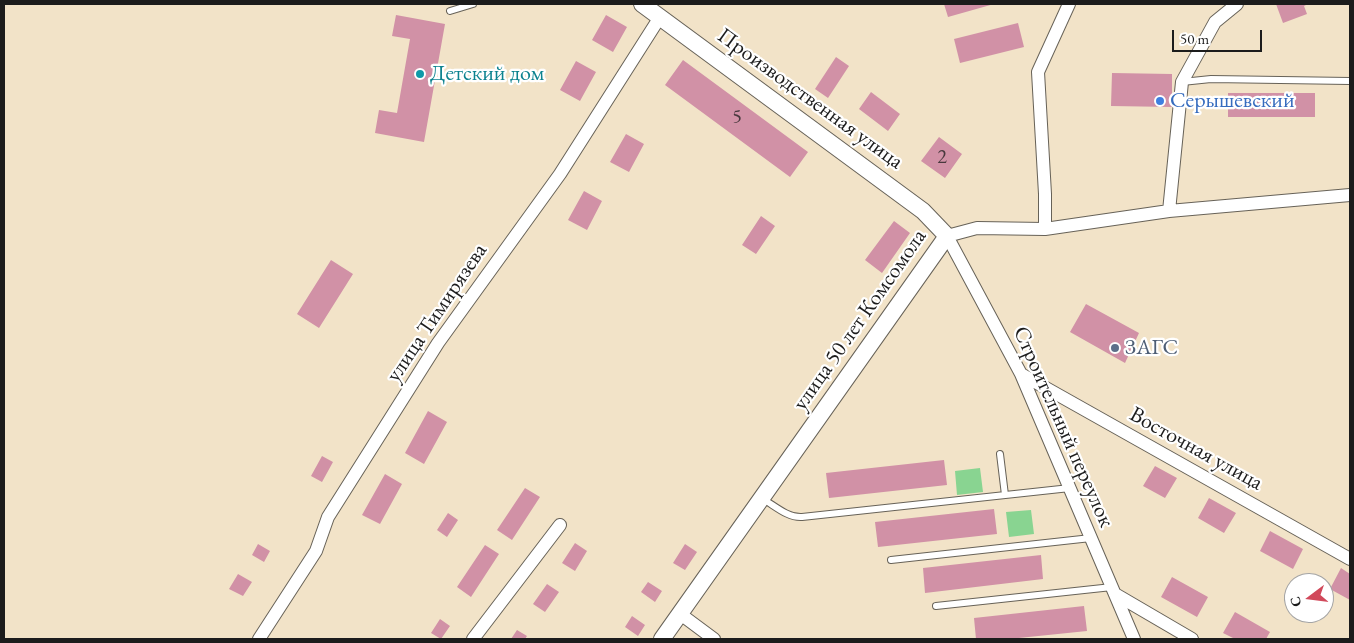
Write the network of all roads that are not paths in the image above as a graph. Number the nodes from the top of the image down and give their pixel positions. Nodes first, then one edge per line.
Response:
1 (473, 4) edge
2 (642, 4) edge
3 (1069, 4) edge
4 (1236, 4) edge
5 (450, 11) dead end
6 (660, 17) junction
7 (1350, 81) edge
8 (1182, 82) junction
9 (1350, 195) edge
10 (1169, 211) junction
11 (1046, 229) junction
12 (947, 236) junction
13 (1021, 374) junction
14 (1000, 454) dead end
15 (1070, 488) junction
16 (1005, 495) junction
17 (761, 498) junction
18 (560, 524) dead end
19 (1091, 538) junction
20 (1350, 559) edge
21 (891, 560) dead end
22 (1114, 591) junction
23 (936, 606) dead end
24 (679, 613) junction
25 (259, 639) edge
26 (473, 639) edge
27 (662, 639) edge
28 (714, 639) edge
29 (1134, 639) edge
30 (1192, 639) edge

1 - 5 lane
2 - 6 street, Производственная улица
3 - 11 street
4 - 8 street
6 - 12 street, Производственная улица
6 - 25 street, улица Тимирязева
7 - 8 lane
8 - 10 street
9 - 10 street, улица 50 лет Комсомола
10 - 11 street, улица 50 лет Комсомола
11 - 12 street, улица 50 лет Комсомола
12 - 13 street, Строительный переулок
12 - 17 street, улица 50 лет Комсомола
13 - 15 street, Строительный переулок
13 - 20 street, Восточная улица
14 - 16 lane
15 - 16 lane
15 - 19 street, Строительный переулок
16 - 17 lane
17 - 24 street, улица 50 лет Комсомола
18 - 26 street
19 - 21 lane
19 - 22 street, Строительный переулок
22 - 23 lane
22 - 29 street, Строительный переулок
22 - 30 street
24 - 27 street, улица 50 лет Комсомола
24 - 28 street

